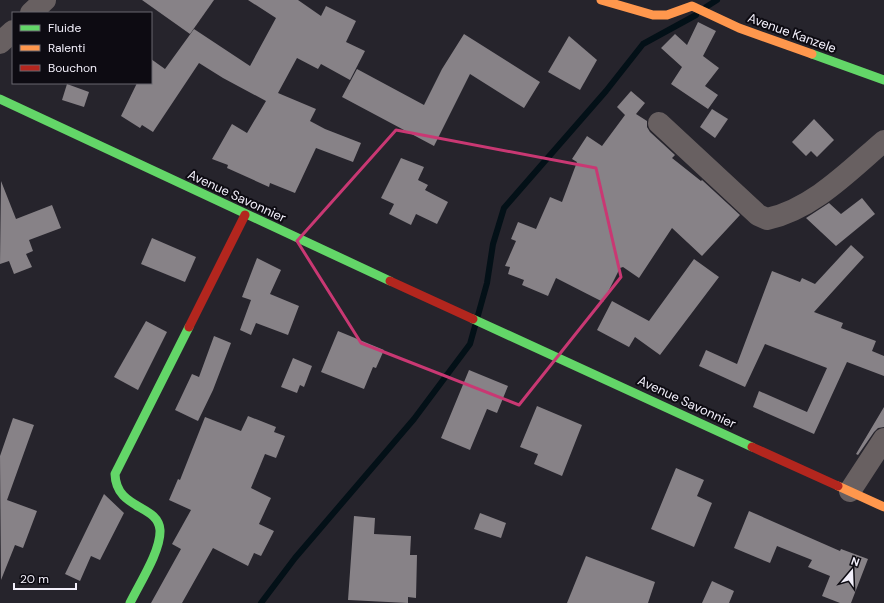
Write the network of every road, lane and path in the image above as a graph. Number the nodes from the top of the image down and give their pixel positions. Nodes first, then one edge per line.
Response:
1 (45, 0) edge
2 (601, 0) edge
3 (33, 12) edge
4 (12, 32) edge
5 (0, 43) edge
6 (884, 80) edge
7 (0, 99) edge
8 (659, 123) dead end
9 (884, 141) edge
10 (245, 215) junction
11 (884, 439) edge
12 (850, 492) junction
13 (884, 507) edge
14 (130, 603) edge

1 - 3 street
2 - 6 street, Avenue Kanzele
4 - 5 street
7 - 10 street, Avenue Savonnier
8 - 9 street
10 - 12 street, Avenue Savonnier
10 - 14 street
11 - 12 street
12 - 13 street, Avenue Savonnier

